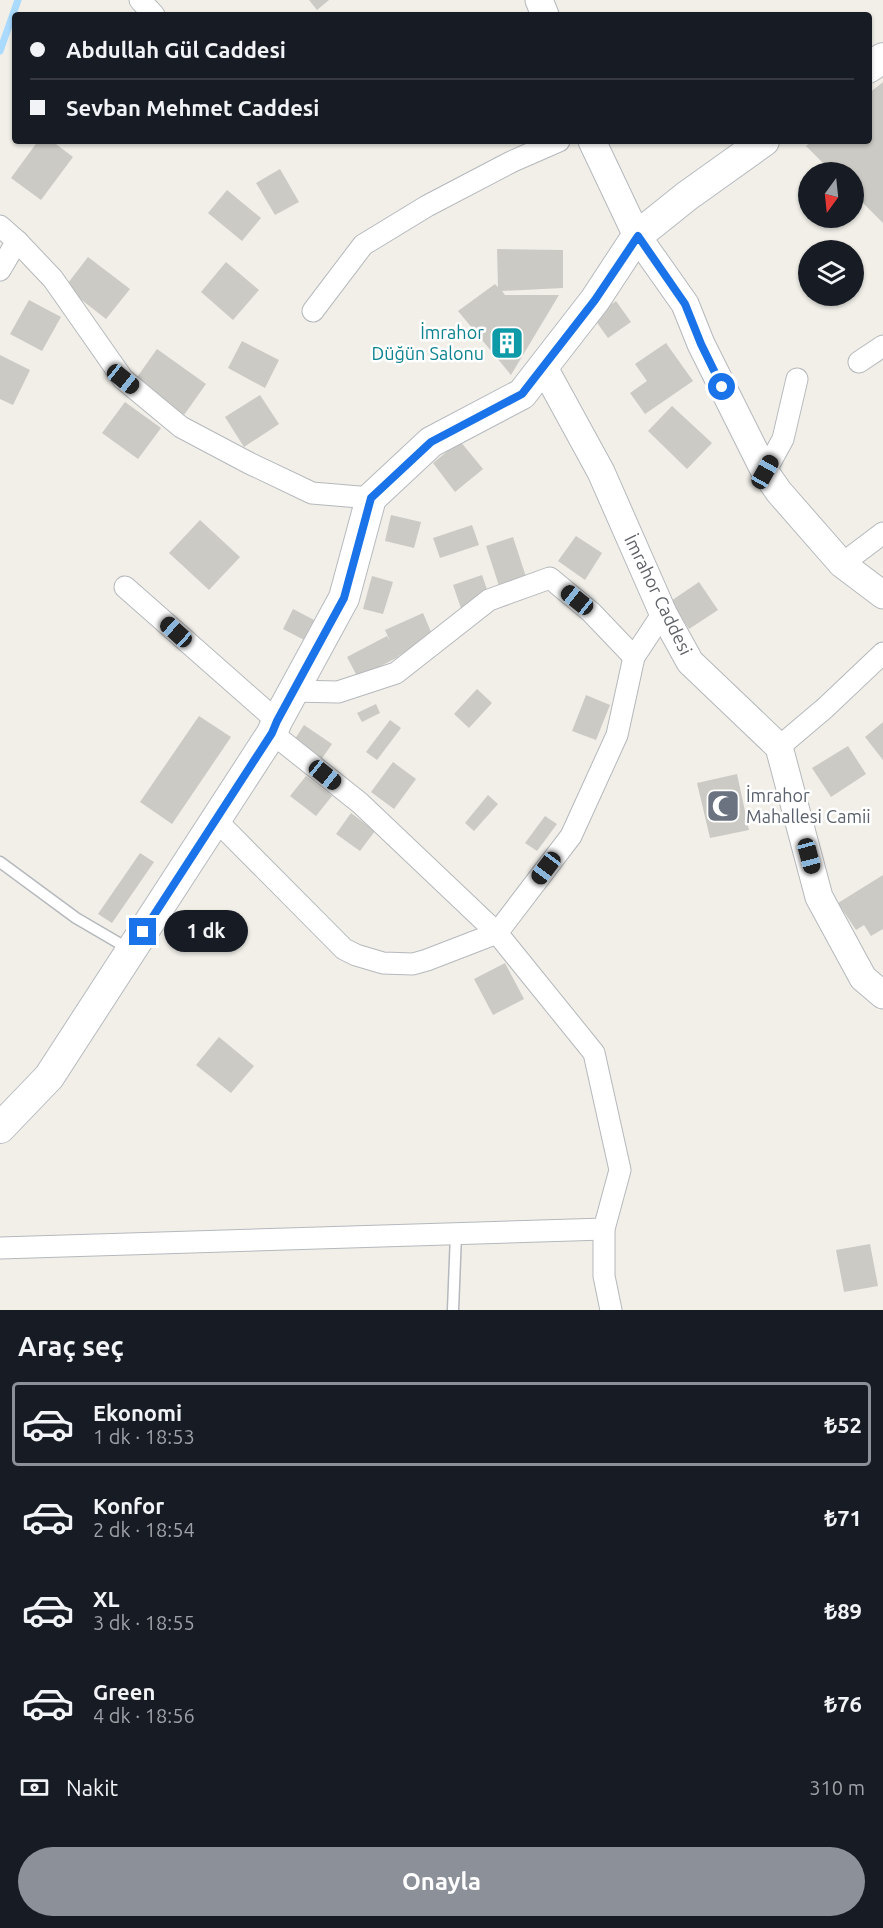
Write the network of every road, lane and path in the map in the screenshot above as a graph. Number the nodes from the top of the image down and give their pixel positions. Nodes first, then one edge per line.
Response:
1 (140, 0) edge
2 (151, 12) edge
3 (552, 144) edge
4 (593, 144) edge
5 (760, 144) edge
6 (0, 226) edge
7 (638, 236) junction
8 (18, 241) junction
9 (0, 270) edge
10 (313, 311) dead end
11 (883, 346) edge
12 (859, 362) dead end
13 (543, 366) junction
14 (797, 379) dead end
15 (765, 472) junction
16 (371, 498) junction
17 (883, 533) edge
18 (842, 564) junction
19 (126, 587) dead end
20 (883, 595) edge
21 (663, 613) junction
22 (883, 653) edge
23 (634, 657) junction
24 (293, 691) junction
25 (274, 727) junction
26 (779, 747) junction
27 (216, 820) junction
28 (0, 862) edge
29 (497, 933) junction
30 (131, 951) junction
31 (883, 995) edge
32 (0, 1128) edge
33 (604, 1229) junction
34 (456, 1234) junction
35 (0, 1248) edge
36 (453, 1310) edge
37 (611, 1310) edge

1 - 2 street
3 - 10 street
4 - 7 street
5 - 7 main road
6 - 8 street
7 - 13 main road
7 - 15 street
8 - 9 street
8 - 16 street
11 - 12 street
13 - 16 main road
13 - 21 street, İmrahor Caddesi
14 - 15 street
15 - 18 street
16 - 24 main road
17 - 18 street
18 - 20 street
19 - 25 street
21 - 23 street
21 - 26 street, İmrahor Caddesi
22 - 26 street
23 - 24 street
23 - 29 street
24 - 25 main road
25 - 27 main road
25 - 29 street
26 - 31 street
27 - 29 street
27 - 30 main road
28 - 30 lane
29 - 33 street
30 - 32 main road
33 - 34 street
33 - 37 street
34 - 35 street
34 - 36 lane

